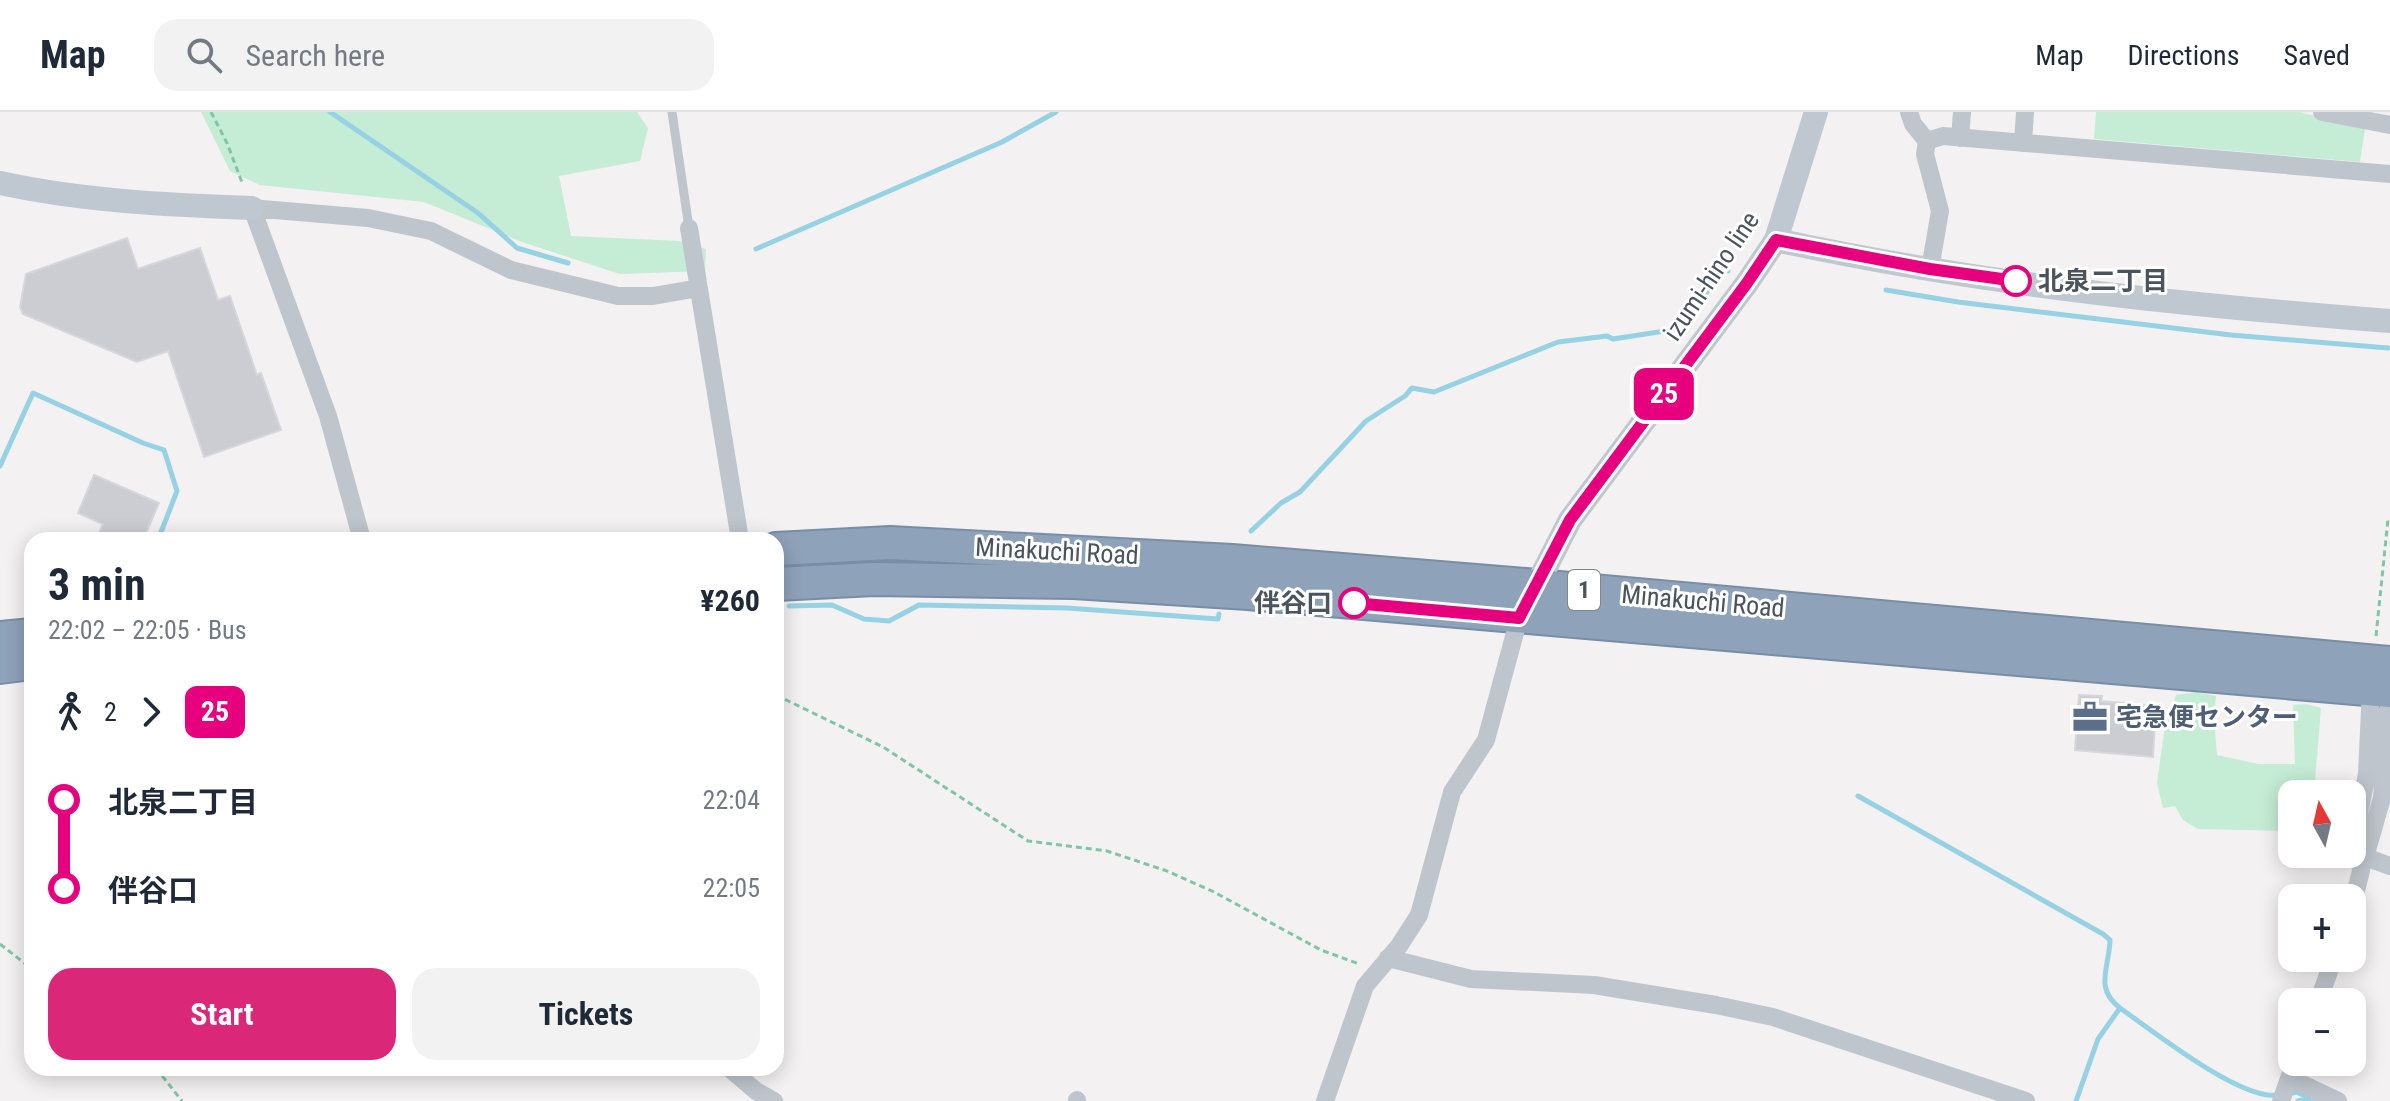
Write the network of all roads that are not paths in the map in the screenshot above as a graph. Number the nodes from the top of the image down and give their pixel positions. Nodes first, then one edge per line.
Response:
1 (672, 112) edge
2 (1816, 112) edge
3 (1909, 112) edge
4 (1962, 112) edge
5 (2025, 112) edge
6 (2322, 112) edge
7 (2390, 125) edge
8 (1960, 138) junction
9 (1927, 141) junction
10 (2023, 143) junction
11 (2390, 174) edge
12 (0, 183) edge
13 (252, 208) junction
14 (689, 228) joint
15 (1776, 240) junction
16 (1930, 269) junction
17 (699, 288) junction
18 (2390, 321) edge
19 (360, 532) edge
20 (739, 532) edge
21 (784, 549) edge
22 (784, 584) edge
23 (1537, 586) junction
24 (1519, 618) junction
25 (24, 636) edge
26 (0, 638) edge
27 (2382, 655) edge
28 (24, 664) edge
29 (0, 667) edge
30 (2383, 696) edge
31 (2366, 780) edge
32 (2366, 854) edge
33 (2366, 864) edge
34 (2390, 866) edge
35 (1385, 961) junction
36 (738, 1076) edge
37 (2290, 1076) edge
38 (2301, 1076) edge
39 (774, 1101) edge
40 (1325, 1101) edge
41 (2026, 1101) edge
42 (2281, 1101) edge
43 (2338, 1101) edge

1 - 14 lane
2 - 15 street, izumi-hino line
3 - 9 street
4 - 8 street
5 - 10 street
6 - 7 street
8 - 9 street
8 - 10 street
9 - 16 street
10 - 11 street
12 - 13 street
13 - 17 street
13 - 19 street
14 - 17 street
15 - 16 street
15 - 23 street, izumi-hino line
16 - 18 street
17 - 20 street
21 - 23 highway, Minakuchi Road / 1
22 - 24 highway, Minakuchi Road / 1
23 - 24 street, izumi-hino line
23 - 27 highway, Minakuchi Road / 1
24 - 30 highway, Minakuchi Road / 1
24 - 35 street
25 - 26 highway
28 - 29 highway
30 - 31 street
30 - 32 street
33 - 34 street
35 - 40 street
35 - 41 street
36 - 39 street
37 - 42 street
38 - 43 street

